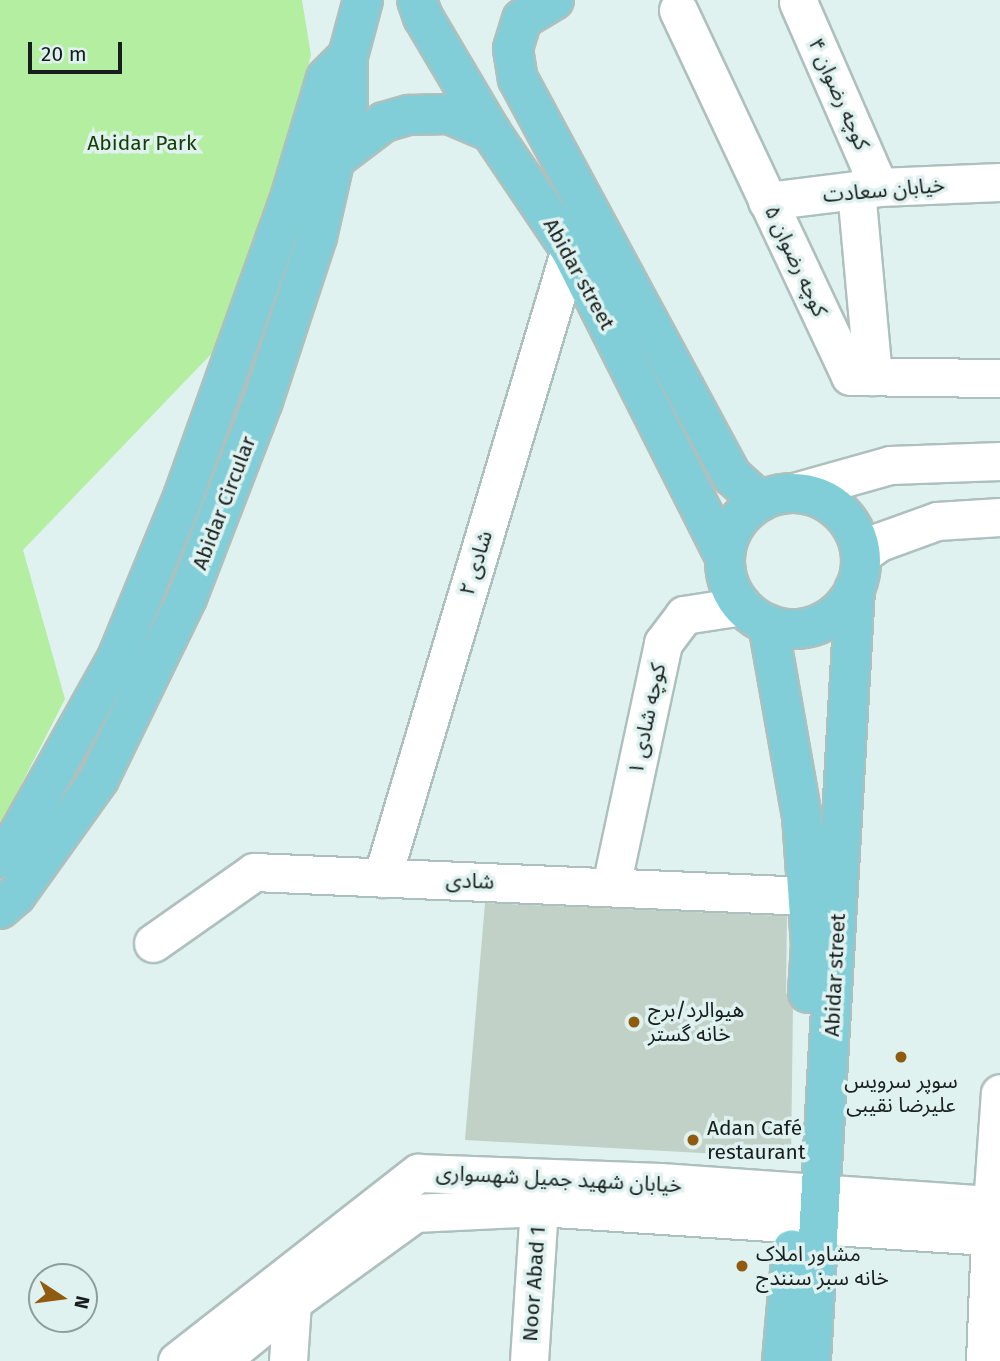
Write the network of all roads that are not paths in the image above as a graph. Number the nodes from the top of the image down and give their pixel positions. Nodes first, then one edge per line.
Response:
1 (363, 0) edge
2 (417, 0) edge
3 (554, 0) edge
4 (798, 2) dead end
5 (678, 10) dead end
6 (348, 56) junction
7 (491, 132) junction
8 (335, 159) junction
9 (1000, 182) edge
10 (868, 188) junction
11 (767, 201) junction
12 (570, 249) junction
13 (873, 376) junction
14 (1000, 377) edge
15 (1000, 461) edge
16 (777, 496) junction
17 (1000, 517) edge
18 (725, 557) junction
19 (858, 572) junction
20 (755, 615) junction
21 (0, 858) edge
22 (382, 878) junction
23 (611, 886) junction
24 (808, 896) junction
25 (0, 909) edge
26 (153, 943) dead end
27 (1000, 1093) edge
28 (539, 1207) junction
29 (808, 1209) junction
30 (996, 1222) edge
31 (292, 1302) junction
32 (177, 1361) edge
33 (220, 1361) edge
34 (288, 1361) edge
35 (529, 1361) edge
36 (782, 1361) edge
37 (811, 1361) edge
38 (985, 1361) edge

1 - 6 main road, Abidar Circular
2 - 7 main road, Abidar street
3 - 16 main road, Abidar street
4 - 10 street, کوچه رضوان ۴
5 - 11 street, کوچه رضوان ۵
6 - 8 main road, Abidar Circular
6 - 21 main road, Abidar Circular
7 - 8 main road
7 - 12 main road, Abidar street
8 - 25 main road, Abidar Circular
9 - 10 street, خیابان سعادت
10 - 11 street, خیابان سعادت
10 - 13 street, کوچه رضوان ۴
11 - 13 street, کوچه رضوان ۵
12 - 18 main road, Abidar street
12 - 22 street, شادی ۲
13 - 14 street, کوچه رضوان ۵
15 - 16 street
16 - 18 main road
16 - 19 main road
17 - 19 street
18 - 20 main road
19 - 20 main road
19 - 29 main road, Abidar street
20 - 23 street, کوچه شادی ۱
20 - 24 main road, Abidar street
22 - 23 street, شادی
22 - 26 street, شادی
23 - 24 street, شادی
24 - 29 main road, Abidar street
27 - 30 street
28 - 29 street, خیابان شهید جمیل شهسواری
28 - 31 street, خیابان شهید جمیل شهسواری
28 - 35 street, Noor Abad 1
29 - 30 street
29 - 32 street, خیابان شهید جمیل شهسواری
29 - 36 main road, Abidar street
29 - 37 main road, Abidar street
30 - 38 street
31 - 33 street, خیابان شهید جمیل شهسواری
31 - 34 street

